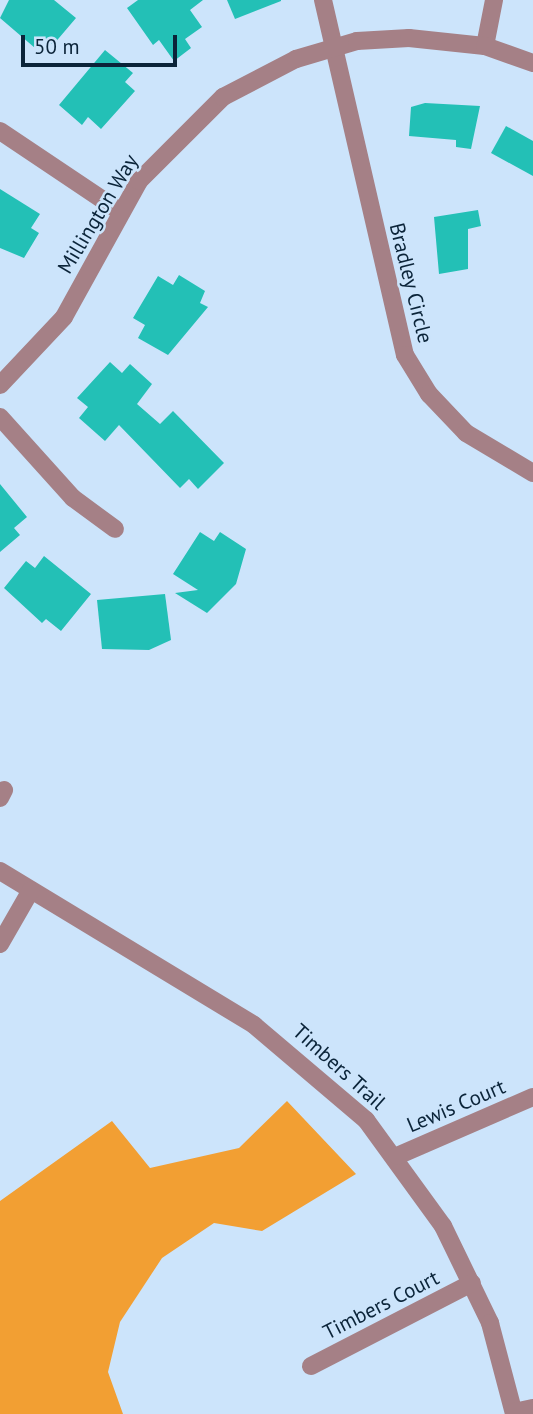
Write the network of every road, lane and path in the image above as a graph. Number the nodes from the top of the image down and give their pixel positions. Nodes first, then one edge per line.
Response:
1 (323, 0) edge
2 (494, 0) edge
3 (485, 46) junction
4 (334, 48) junction
5 (533, 62) edge
6 (0, 131) edge
7 (121, 212) junction
8 (0, 385) edge
9 (0, 416) edge
10 (533, 473) edge
11 (116, 529) dead end
12 (0, 871) edge
13 (31, 890) junction
14 (0, 944) edge
15 (533, 1097) edge
16 (397, 1156) junction
17 (472, 1283) junction
18 (311, 1367) dead end
19 (533, 1408) edge
20 (514, 1413) edge

1 - 4 street, Bradley Circle
2 - 3 street
3 - 4 street, Millington Way
3 - 5 street, Millington Way
4 - 7 street, Millington Way
4 - 10 street, Bradley Circle
6 - 7 street
7 - 8 street, Millington Way
9 - 11 street
12 - 13 street, Timbers Trail
13 - 14 street
13 - 16 street, Timbers Trail
15 - 16 street, Lewis Court
16 - 17 street, Timbers Trail
17 - 18 street, Timbers Court
17 - 20 street, Timbers Trail
19 - 20 street

